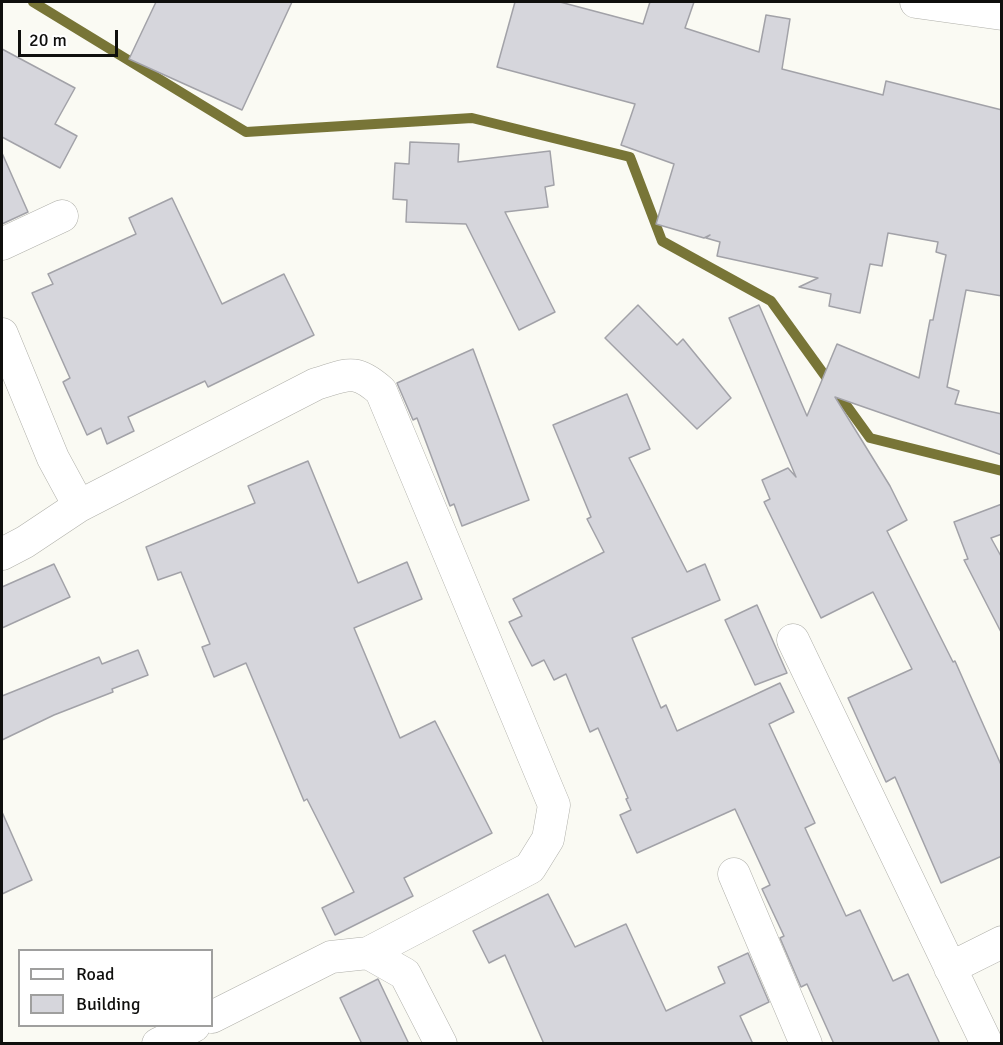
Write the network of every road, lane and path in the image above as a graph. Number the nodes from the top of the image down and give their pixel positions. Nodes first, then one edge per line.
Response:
1 (916, 2) edge
2 (1002, 14) edge
3 (62, 216) dead end
4 (2, 244) edge
5 (2, 334) edge
6 (79, 506) junction
7 (2, 554) edge
8 (793, 640) dead end
9 (734, 874) dead end
10 (1002, 942) edge
11 (369, 953) junction
12 (951, 968) junction
13 (213, 1016) edge
14 (192, 1027) edge
15 (158, 1044) edge
16 (441, 1044) edge
17 (806, 1044) edge
18 (987, 1044) edge

1 - 2 street
3 - 4 street
5 - 6 street
6 - 7 street
6 - 11 street
8 - 12 street
9 - 17 street
10 - 12 street
11 - 13 street
11 - 16 street
12 - 18 street
14 - 15 street

